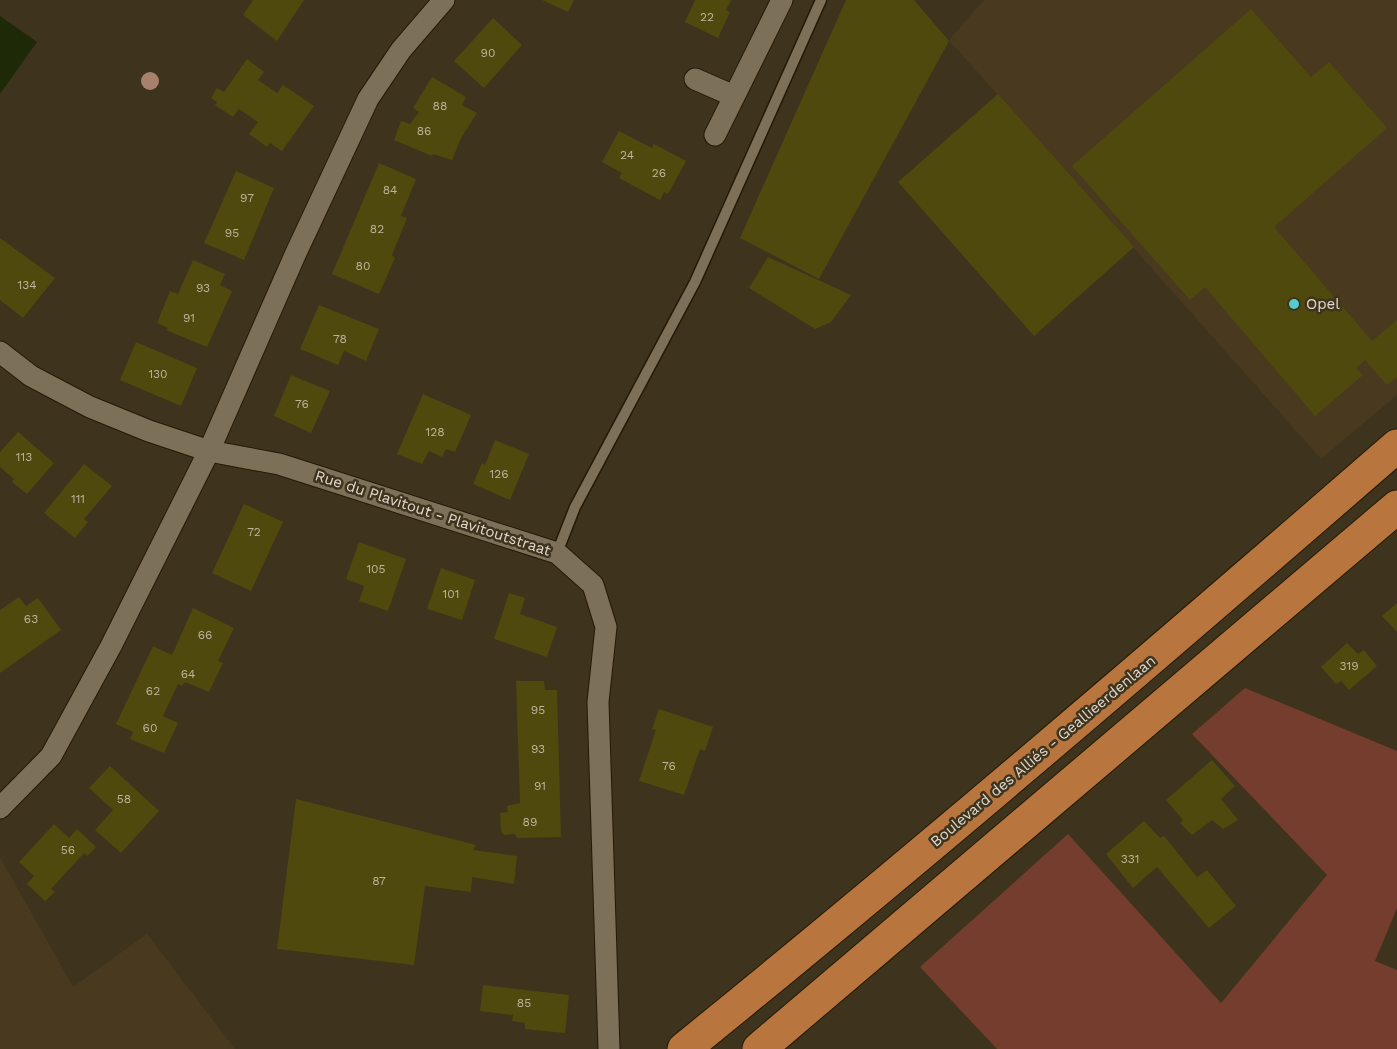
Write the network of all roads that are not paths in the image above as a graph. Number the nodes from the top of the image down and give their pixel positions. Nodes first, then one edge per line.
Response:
1 (444, 0) edge
2 (782, 0) edge
3 (820, 0) edge
4 (695, 79) dead end
5 (734, 96) junction
6 (716, 135) dead end
7 (0, 352) edge
8 (1397, 447) edge
9 (209, 451) junction
10 (1397, 507) edge
11 (557, 553) junction
12 (0, 808) edge
13 (609, 1049) edge
14 (684, 1049) edge
15 (759, 1049) edge

1 - 9 street
2 - 5 street
3 - 11 lane
4 - 5 street
5 - 6 street
7 - 9 street, Rue du Plavitout - Plavitoutstraat
8 - 14 highway, Boulevard des Alliés - Geallieerdenlaan
9 - 11 street, Rue du Plavitout - Plavitoutstraat
9 - 12 street
10 - 15 highway
11 - 13 street, Rue du Plavitout - Plavitoutstraat

